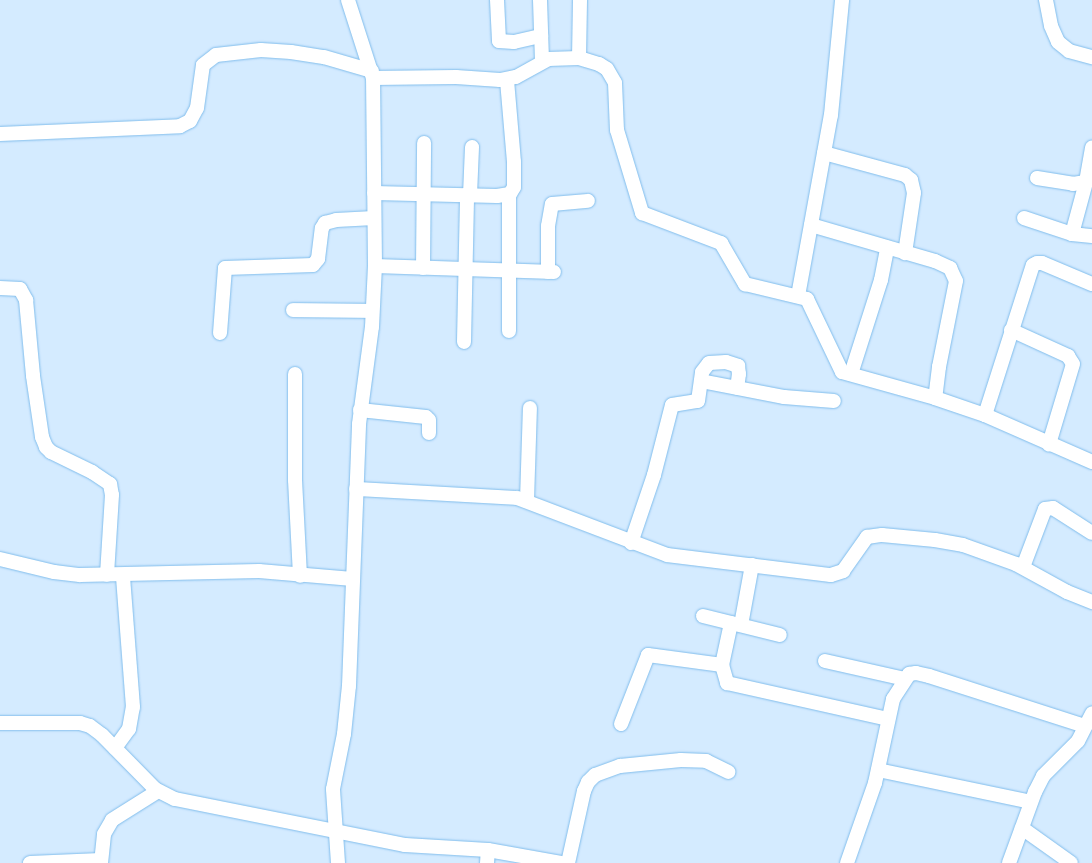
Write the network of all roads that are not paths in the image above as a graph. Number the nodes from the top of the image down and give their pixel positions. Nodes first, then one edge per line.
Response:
1 (348, 0) edge
2 (497, 0) edge
3 (540, 0) edge
4 (580, 0) edge
5 (842, 0) edge
6 (1046, 0) edge
7 (541, 36) junction
8 (1092, 57) edge
9 (579, 58) junction
10 (542, 61) junction
11 (373, 74) junction
12 (507, 80) junction
13 (0, 134) edge
14 (424, 143) dead end
15 (472, 147) dead end
16 (1092, 148) edge
17 (824, 153) junction
18 (1037, 178) dead end
19 (1086, 182) junction
20 (374, 193) junction
21 (423, 193) junction
22 (469, 194) junction
23 (509, 194) junction
24 (588, 201) dead end
25 (374, 218) junction
26 (1024, 218) dead end
27 (811, 225) junction
28 (1072, 234) junction
29 (1092, 236) edge
30 (887, 248) junction
31 (905, 252) junction
32 (374, 266) junction
33 (423, 268) junction
34 (465, 269) junction
35 (509, 270) junction
36 (1092, 284) edge
37 (0, 288) edge
38 (798, 296) junction
39 (293, 310) dead end
40 (372, 311) junction
41 (1011, 330) junction
42 (509, 331) dead end
43 (220, 333) dead end
44 (464, 342) dead end
45 (295, 374) dead end
46 (851, 374) junction
47 (701, 381) junction
48 (737, 388) junction
49 (935, 398) junction
50 (834, 401) dead end
51 (530, 408) dead end
52 (360, 410) junction
53 (985, 415) junction
54 (429, 433) dead end
55 (1049, 444) junction
56 (1092, 462) edge
57 (356, 489) junction
58 (527, 501) junction
59 (1092, 533) edge
60 (631, 543) junction
61 (0, 559) edge
62 (752, 565) junction
63 (1023, 566) junction
64 (107, 575) junction
65 (123, 576) junction
66 (300, 576) junction
67 (353, 579) junction
68 (1092, 602) edge
69 (704, 616) dead end
70 (736, 624) junction
71 (780, 635) dead end
72 (825, 661) dead end
73 (722, 666) junction
74 (905, 679) junction
75 (888, 719) junction
76 (1090, 720) edge
77 (0, 723) edge
78 (621, 724) dead end
79 (115, 748) junction
80 (878, 770) junction
81 (729, 772) dead end
82 (158, 791) junction
83 (1031, 802) junction
84 (1022, 828) junction
85 (337, 832) junction
86 (488, 857) edge
87 (101, 861) edge
88 (1010, 861) edge
89 (30, 863) edge
90 (338, 863) edge
91 (561, 863) edge
92 (568, 863) edge
93 (847, 863) edge
94 (995, 863) edge
95 (1071, 863) edge

1 - 11 street
2 - 7 street
3 - 7 street
4 - 9 street
5 - 17 street
6 - 8 street
7 - 10 street
9 - 10 street
9 - 38 street
10 - 12 street
11 - 12 street
11 - 13 street
11 - 20 street
12 - 23 street
14 - 21 street
15 - 22 street
16 - 19 street
17 - 27 street
17 - 31 street
18 - 19 street
19 - 28 street
20 - 21 street
20 - 25 street
21 - 22 street
21 - 33 street
22 - 23 street
22 - 34 street
23 - 35 street
24 - 35 street
25 - 32 street
25 - 43 street
26 - 28 street
27 - 30 street
27 - 38 street
28 - 29 street
30 - 31 street
30 - 46 street
31 - 49 street
32 - 33 street
32 - 40 street
33 - 34 street
34 - 35 street
34 - 44 street
35 - 42 street
36 - 41 street
37 - 64 street
38 - 46 street
39 - 40 street
40 - 52 street
41 - 53 street
41 - 55 street
45 - 66 street
46 - 49 street
47 - 48 street
47 - 48 street
47 - 60 street
48 - 50 street
49 - 53 street
51 - 58 street
52 - 54 street
52 - 57 street
53 - 55 street
55 - 56 street
57 - 58 street
57 - 67 street
58 - 60 street
59 - 63 street
60 - 62 street
61 - 64 street
62 - 63 street
62 - 70 street
63 - 68 street
64 - 65 street
65 - 66 street
65 - 79 street
66 - 67 street
67 - 85 street
69 - 70 street
70 - 71 street
70 - 73 street
72 - 74 street
73 - 75 street
73 - 78 street
74 - 75 street
74 - 76 street
75 - 80 street
76 - 83 street
77 - 79 street
79 - 82 street
80 - 83 street
80 - 93 street
81 - 92 street
82 - 85 street
82 - 87 street
83 - 84 street
84 - 88 street
84 - 95 street
85 - 86 street
85 - 90 street
86 - 91 street
87 - 89 street
88 - 94 street

